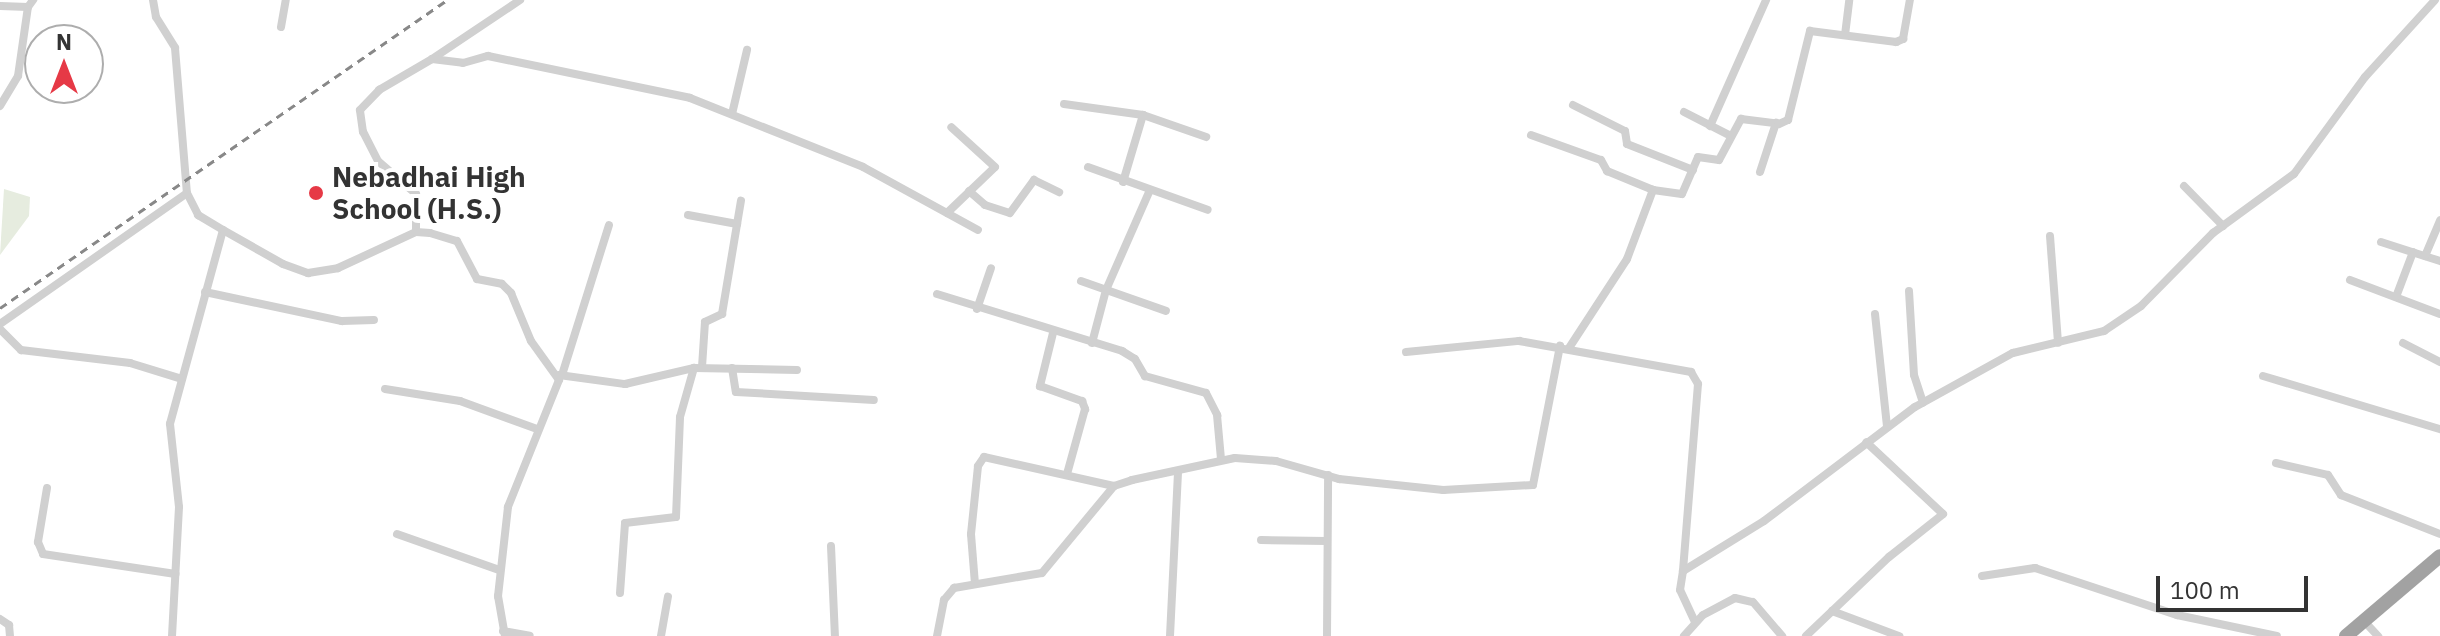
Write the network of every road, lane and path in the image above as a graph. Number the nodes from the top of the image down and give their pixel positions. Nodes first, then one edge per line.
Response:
1 (153, 0) edge
2 (286, 0) edge
3 (520, 0) edge
4 (1766, 0) edge
5 (1849, 0) edge
6 (1910, 0) edge
7 (2435, 0) edge
8 (31, 4) edge
9 (0, 6) edge
10 (281, 27) dead end
11 (1845, 35) junction
12 (747, 50) dead end
13 (432, 59) junction
14 (1064, 104) dead end
15 (1573, 105) dead end
16 (0, 106) edge
17 (1684, 112) dead end
18 (732, 114) junction
19 (1143, 115) junction
20 (1776, 123) junction
21 (1710, 126) junction
22 (951, 127) dead end
23 (1531, 135) dead end
24 (1731, 136) junction
25 (1206, 137) dead end
26 (1088, 167) dead end
27 (1693, 170) junction
28 (1760, 172) dead end
29 (1123, 182) junction
30 (2184, 186) dead end
31 (1653, 190) junction
32 (969, 191) junction
33 (1059, 192) dead end
34 (1149, 192) junction
35 (187, 193) junction
36 (741, 201) dead end
37 (1208, 210) dead end
38 (947, 213) junction
39 (688, 215) dead end
40 (2440, 220) edge
41 (737, 224) junction
42 (609, 225) dead end
43 (2223, 226) junction
44 (223, 230) junction
45 (978, 230) dead end
46 (416, 232) junction
47 (2050, 236) dead end
48 (2381, 242) dead end
49 (2413, 252) junction
50 (2425, 256) junction
51 (2440, 261) edge
52 (991, 268) dead end
53 (2350, 280) dead end
54 (1081, 281) dead end
55 (1106, 290) junction
56 (1909, 291) dead end
57 (205, 292) junction
58 (937, 294) dead end
59 (2396, 297) junction
60 (977, 309) junction
61 (1166, 311) dead end
62 (1875, 314) dead end
63 (2440, 314) edge
64 (374, 320) dead end
65 (0, 326) edge
66 (1053, 333) junction
67 (1092, 343) junction
68 (2058, 343) junction
69 (2403, 343) dead end
70 (1565, 347) junction
71 (1406, 352) dead end
72 (2440, 362) edge
73 (698, 367) junction
74 (732, 368) junction
75 (797, 370) dead end
76 (560, 375) junction
77 (2263, 376) dead end
78 (182, 379) junction
79 (385, 389) dead end
80 (874, 400) dead end
81 (1923, 403) junction
82 (1887, 427) junction
83 (537, 429) junction
84 (2440, 429) edge
85 (1866, 442) junction
86 (1221, 459) junction
87 (2276, 463) dead end
88 (1178, 471) junction
89 (1067, 474) junction
90 (1328, 475) junction
91 (1114, 486) junction
92 (47, 488) dead end
93 (397, 534) dead end
94 (2440, 534) edge
95 (1261, 540) dead end
96 (1327, 541) junction
97 (831, 546) dead end
98 (2440, 556) edge
99 (499, 570) junction
100 (1683, 571) junction
101 (175, 574) junction
102 (1982, 576) dead end
103 (975, 584) junction
104 (620, 593) dead end
105 (668, 597) dead end
106 (1832, 611) junction
107 (0, 619) edge
108 (2364, 621) junction
109 (1695, 622) junction
110 (504, 634) edge
111 (10, 636) edge
112 (172, 636) edge
113 (530, 636) edge
114 (661, 636) edge
115 (835, 636) edge
116 (937, 636) edge
117 (1170, 636) edge
118 (1327, 636) edge
119 (1684, 636) edge
120 (1782, 636) edge
121 (1806, 636) edge
122 (1899, 636) edge
123 (2277, 636) edge
124 (2346, 636) edge
125 (2378, 636) edge

1 - 35 street
2 - 10 street
3 - 13 street
4 - 21 street
5 - 11 street
6 - 11 street
7 - 43 street
8 - 9 street
8 - 16 street
11 - 20 street
12 - 18 street
13 - 18 street
13 - 46 street
14 - 19 street
15 - 27 street
17 - 21 street
18 - 38 street
19 - 25 street
19 - 29 street
20 - 24 street
20 - 28 street
21 - 24 street
22 - 32 street
23 - 31 street
24 - 27 street
26 - 29 street
27 - 31 street
29 - 34 street
30 - 43 street
31 - 70 street
32 - 33 street
32 - 38 street
34 - 37 street
34 - 55 street
35 - 44 street
35 - 65 street
36 - 41 street
38 - 45 street
39 - 41 street
40 - 50 street
41 - 73 street
42 - 76 street
43 - 68 street
44 - 46 street
44 - 57 street
46 - 76 street
47 - 68 street
48 - 49 street
49 - 50 street
49 - 59 street
50 - 51 street
52 - 60 street
53 - 59 street
54 - 55 street
55 - 61 street
55 - 67 street
56 - 81 street
57 - 64 street
57 - 78 street
58 - 60 street
59 - 63 street
60 - 66 street
62 - 82 street
65 - 78 street
66 - 67 street
66 - 89 street
67 - 86 street
68 - 81 street
69 - 72 street
70 - 71 street
70 - 90 street
70 - 100 street
73 - 74 street
73 - 76 street
73 - 104 street
74 - 75 street
74 - 80 street
76 - 83 street
77 - 84 street
78 - 101 street
79 - 83 street
81 - 82 street
82 - 85 street
83 - 99 street
85 - 100 street
85 - 106 street
86 - 88 street
86 - 90 street
87 - 94 street
88 - 91 street
88 - 117 street
89 - 91 street
89 - 103 street
90 - 96 street
91 - 103 street
92 - 101 street
93 - 99 street
95 - 96 street
96 - 118 street
97 - 115 street
98 - 108 highway
99 - 110 street
100 - 109 street
101 - 112 street
102 - 123 street
103 - 116 street
105 - 114 street
106 - 121 street
106 - 122 street
107 - 111 street
108 - 124 highway
108 - 125 street
109 - 119 street
109 - 120 street
110 - 113 street

